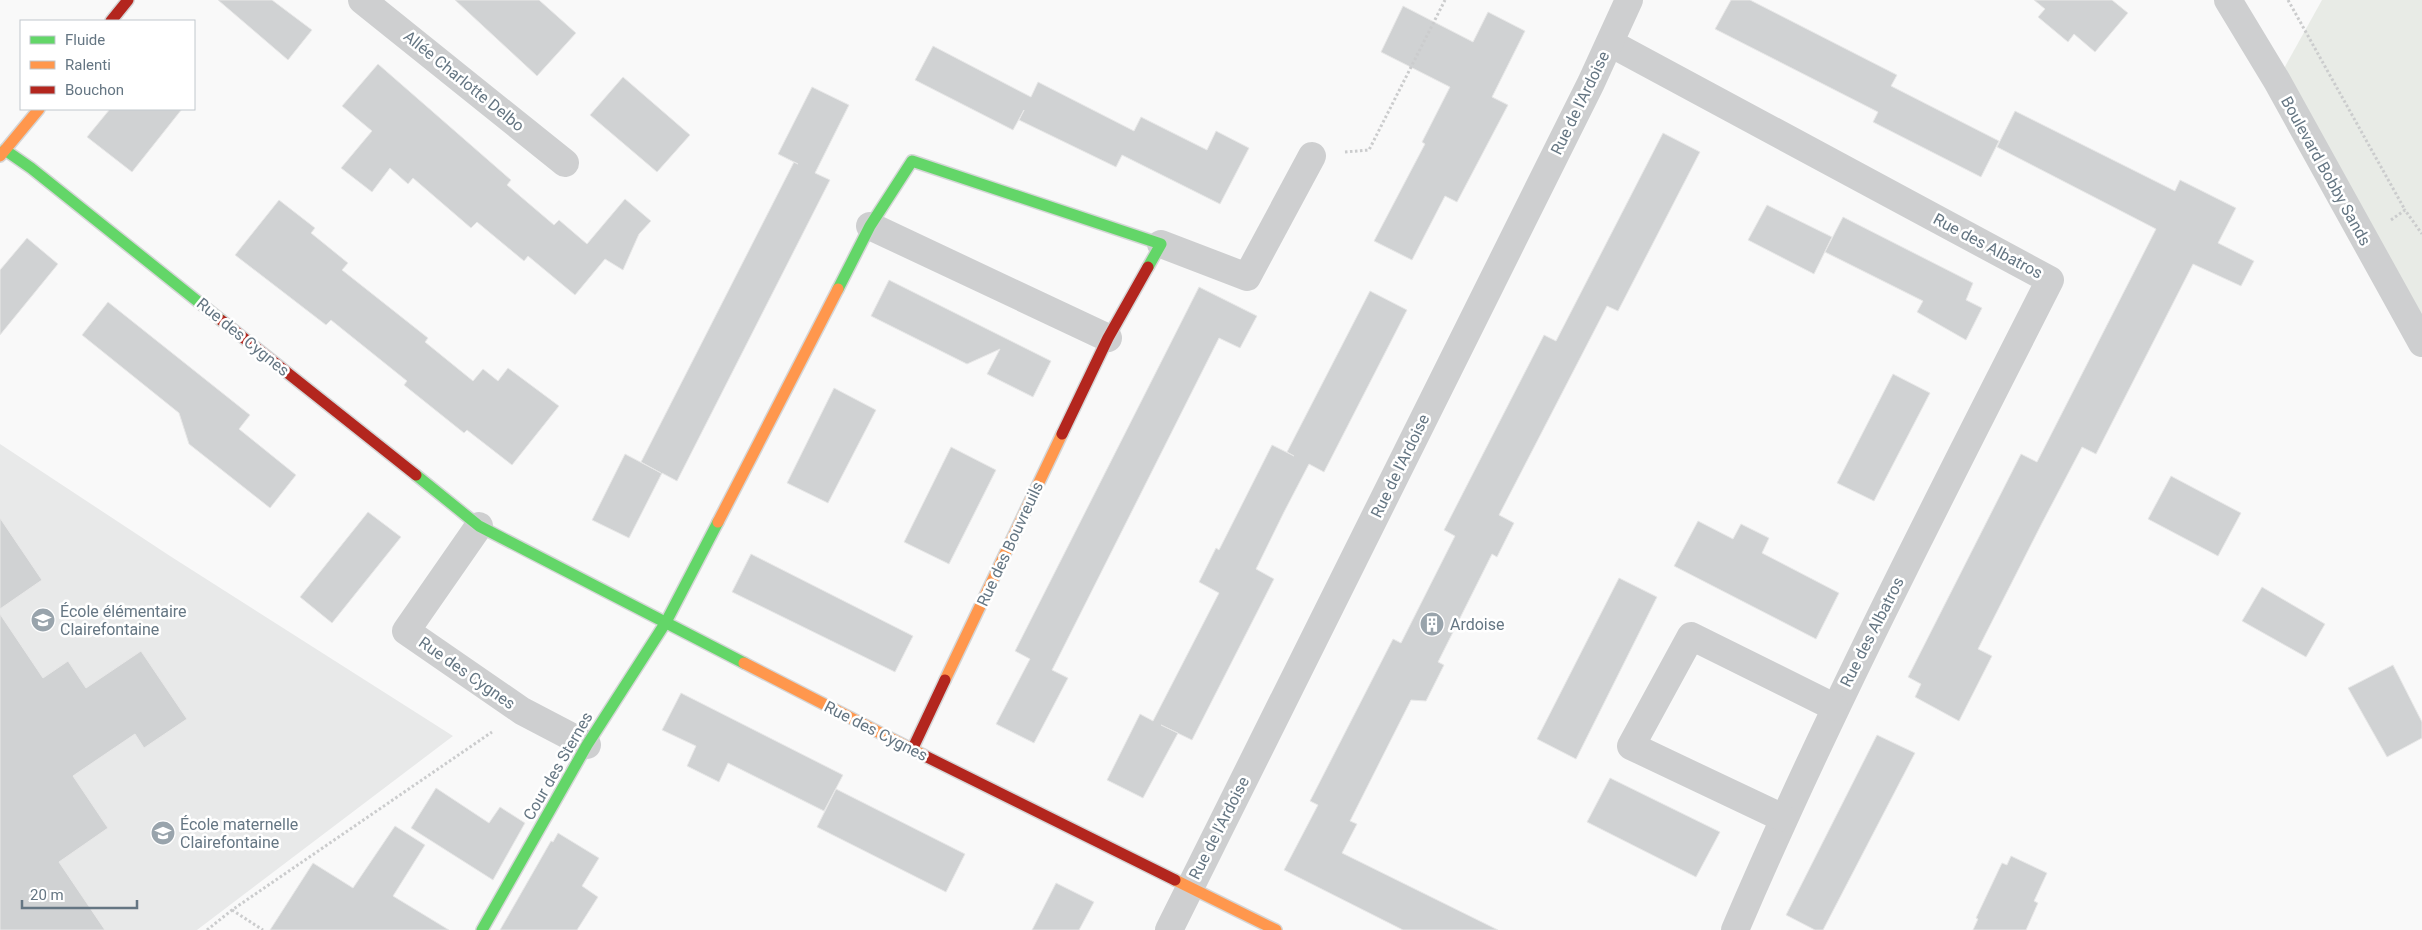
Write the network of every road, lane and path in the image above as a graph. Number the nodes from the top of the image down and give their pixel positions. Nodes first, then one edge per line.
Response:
1 (128, 0) edge
2 (362, 0) edge
3 (1445, 0) edge
4 (1629, 0) edge
5 (2228, 0) edge
6 (2288, 0) edge
7 (112, 20) edge
8 (1610, 44) junction
9 (38, 110) edge
10 (2, 153) edge
11 (1312, 156) joint
12 (565, 163) dead end
13 (2405, 210) dead end
14 (870, 226) junction
15 (1161, 244) junction
16 (1108, 338) junction
17 (2422, 343) edge
18 (479, 526) junction
19 (666, 622) junction
20 (1834, 707) junction
21 (522, 711) junction
22 (588, 745) junction
23 (912, 750) junction
24 (1783, 818) junction
25 (1189, 888) junction
26 (232, 910) junction
27 (207, 930) edge
28 (263, 930) edge
29 (482, 930) edge
30 (1169, 930) edge
31 (1276, 930) edge
32 (1735, 930) edge

1 - 7 street
2 - 12 street, Allée Charlotte Delbo
3 - 11 path
4 - 8 street, Rue de l'Ardoise
5 - 17 street, Boulevard Bobby Sands
6 - 13 path
8 - 20 street, Rue des Albatros
8 - 25 street, Rue de l'Ardoise
9 - 10 street
10 - 18 street, Rue des Cygnes
11 - 15 street
14 - 15 street
14 - 16 street
14 - 19 street
15 - 16 street, Rue des Bouvreuils
16 - 23 street, Rue des Bouvreuils
18 - 19 street, Rue des Cygnes
18 - 21 street, Rue des Cygnes
19 - 22 street, Cour des Sternes
19 - 23 street, Rue des Cygnes
20 - 24 street, Rue des Albatros
20 - 24 street, Rue des Albatros
21 - 22 street, Rue des Cygnes
21 - 26 path
22 - 29 street, Cour des Sternes
23 - 25 street, Rue des Cygnes
24 - 32 street, Rue des Albatros
25 - 30 street, Rue de l'Ardoise
25 - 31 street, Rue des Cygnes
26 - 27 path
26 - 28 path

